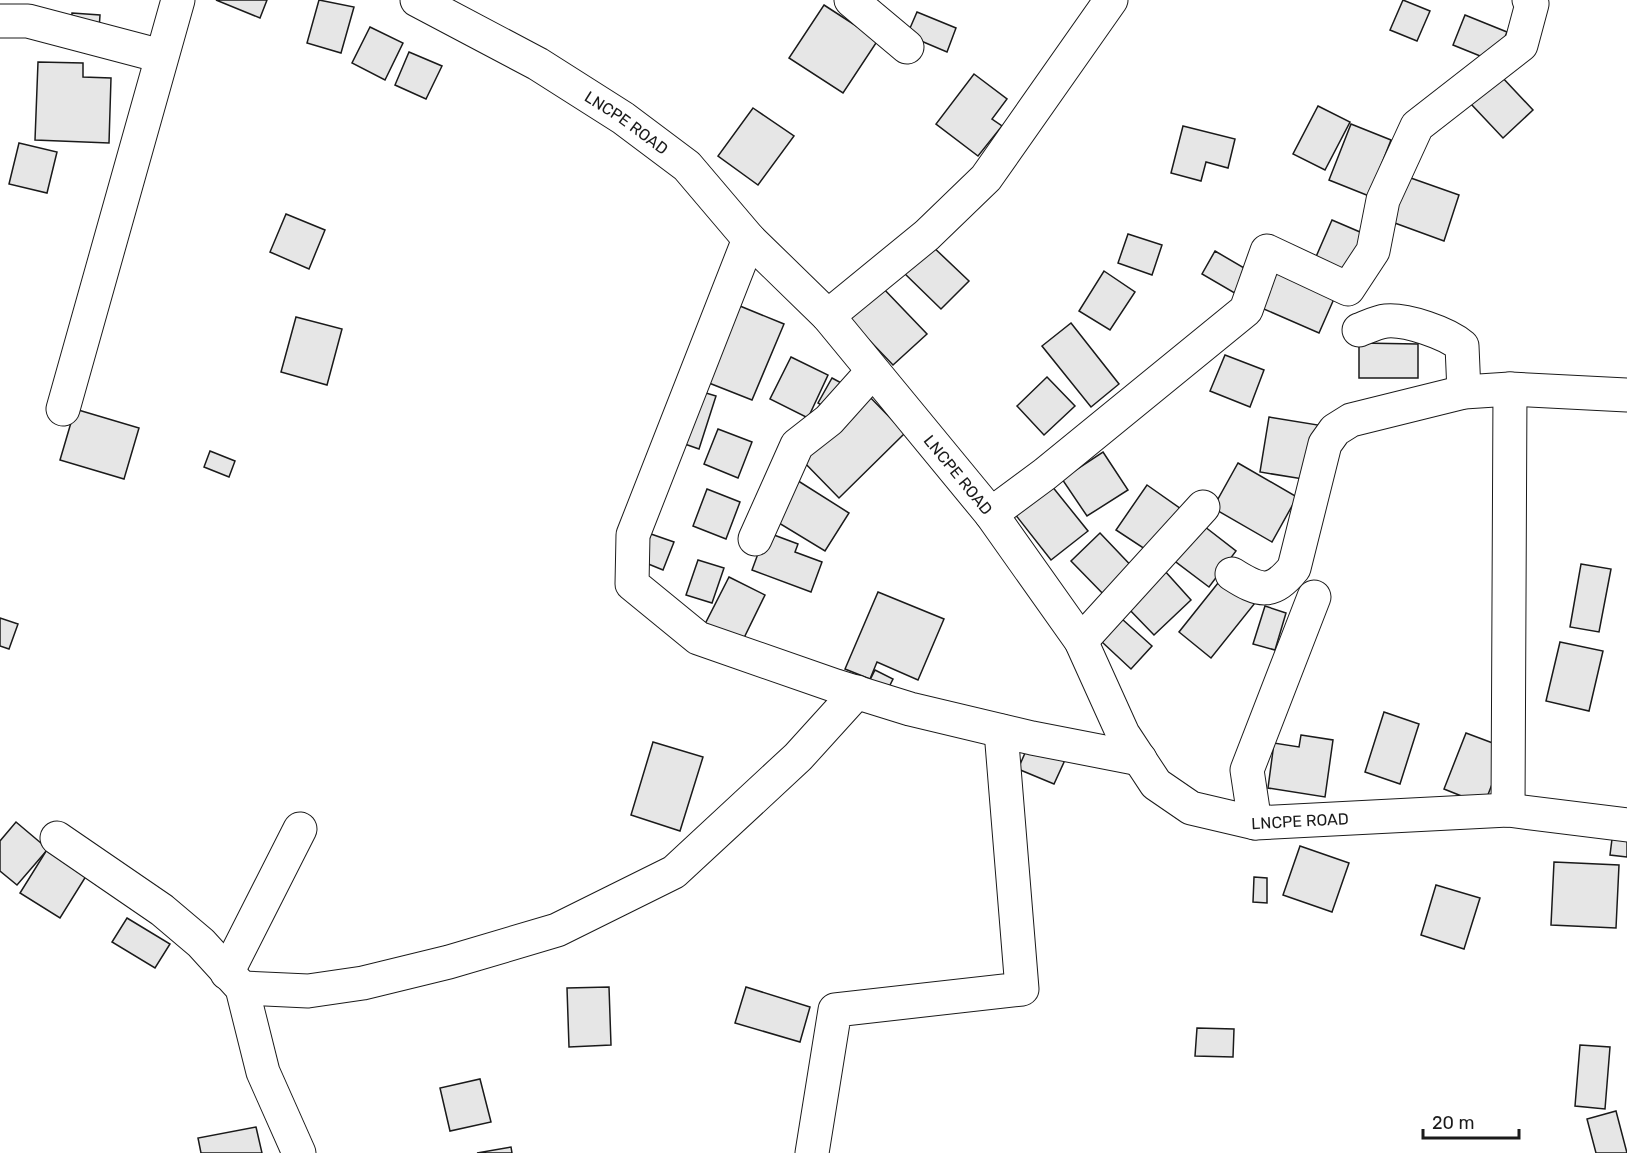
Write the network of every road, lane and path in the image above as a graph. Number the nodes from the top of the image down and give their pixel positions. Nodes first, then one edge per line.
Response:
1 (178, 0) edge
2 (417, 0) edge
3 (1111, 0) edge
4 (1529, 0) edge
5 (860, 3) edge
6 (0, 21) edge
7 (907, 47) dead end
8 (160, 56) junction
9 (749, 239) junction
10 (828, 316) junction
11 (1359, 330) dead end
12 (872, 372) junction
13 (1510, 389) junction
14 (1464, 392) junction
15 (1627, 395) edge
16 (63, 409) dead end
17 (1203, 507) dead end
18 (991, 514) junction
19 (755, 539) dead end
20 (1232, 574) dead end
21 (1314, 597) dead end
22 (1081, 641) junction
23 (857, 692) junction
24 (1000, 730) junction
25 (1140, 759) junction
26 (1508, 810) junction
27 (1256, 823) junction
28 (1627, 825) edge
29 (300, 829) dead end
30 (57, 838) dead end
31 (235, 980) junction
32 (299, 1153) edge
33 (812, 1153) edge

1 - 8 street
2 - 9 street, LNCPE ROAD
3 - 10 street
4 - 18 street
5 - 7 street
6 - 8 street
8 - 16 street
9 - 10 street, LNCPE ROAD
9 - 23 street
10 - 12 street, LNCPE ROAD
11 - 14 street
12 - 18 street, LNCPE ROAD
12 - 19 street
13 - 14 street
13 - 15 street
13 - 26 street
14 - 20 street
17 - 22 street
18 - 22 street, LNCPE ROAD
21 - 27 street
22 - 25 street, LNCPE ROAD
23 - 24 street
23 - 31 street
24 - 25 street
24 - 33 street
25 - 27 street, LNCPE ROAD
26 - 27 street, LNCPE ROAD
26 - 28 street, LNCPE ROAD
29 - 31 street
30 - 31 street
31 - 32 street

